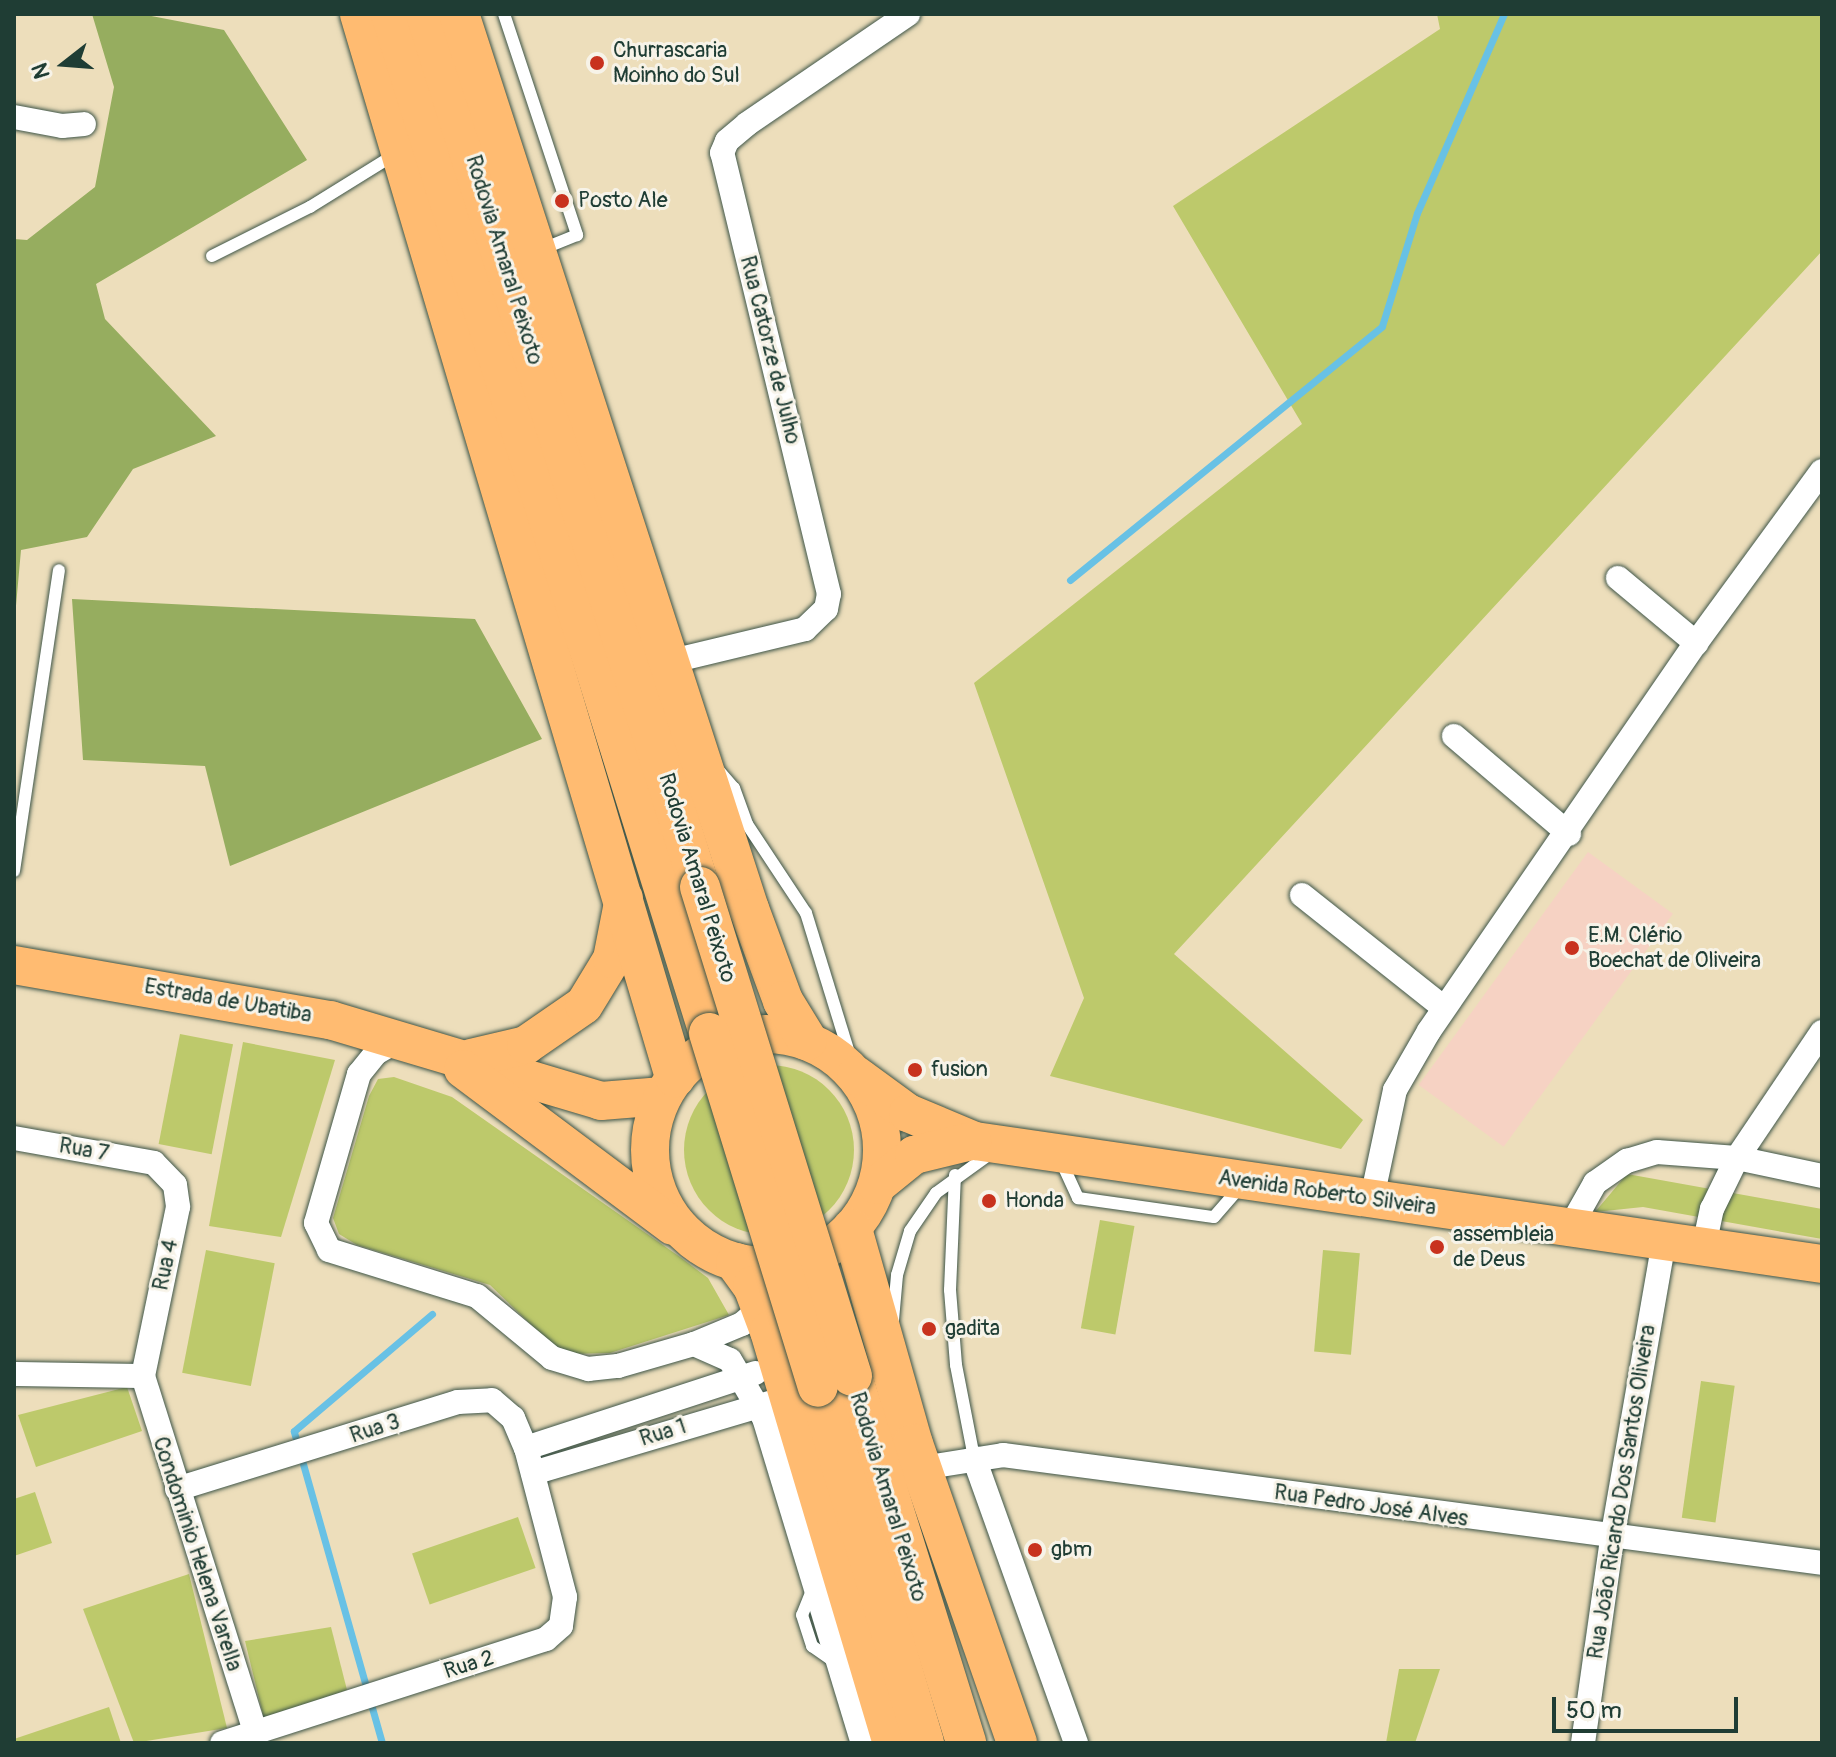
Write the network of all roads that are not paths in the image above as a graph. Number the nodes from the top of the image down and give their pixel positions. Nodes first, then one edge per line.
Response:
1 (360, 14) edge
2 (391, 14) edge
3 (426, 14) edge
4 (459, 14) edge
5 (504, 14) edge
6 (908, 14) edge
7 (14, 117) edge
8 (84, 124) dead end
9 (400, 151) junction
10 (539, 250) junction
11 (212, 256) dead end
12 (1822, 471) edge
13 (59, 570) dead end
14 (1618, 578) dead end
15 (1696, 643) junction
16 (668, 662) junction
17 (1454, 736) dead end
18 (694, 743) junction
19 (1569, 834) junction
20 (14, 871) edge
21 (683, 892) junction
22 (1302, 895) dead end
23 (624, 898) junction
24 (14, 965) edge
25 (1444, 1008) junction
26 (1822, 1032) edge
27 (400, 1039) junction
28 (807, 1040) junction
29 (455, 1054) junction
30 (856, 1075) junction
31 (669, 1086) junction
32 (14, 1138) edge
33 (975, 1141) junction
34 (1020, 1147) junction
35 (1737, 1158) junction
36 (154, 1163) joint
37 (955, 1175) junction
38 (1822, 1176) edge
39 (877, 1185) junction
40 (1372, 1198) junction
41 (852, 1229) junction
42 (1568, 1231) junction
43 (693, 1240) junction
44 (1664, 1241) junction
45 (1704, 1246) junction
46 (736, 1263) junction
47 (1822, 1264) edge
48 (762, 1307) junction
49 (694, 1344) junction
50 (776, 1353) junction
51 (14, 1374) edge
52 (143, 1376) junction
53 (744, 1379) junction
54 (894, 1383) junction
55 (805, 1394) junction
56 (526, 1448) junction
57 (974, 1458) junction
58 (922, 1468) junction
59 (533, 1473) junction
60 (177, 1489) junction
61 (1612, 1539) junction
62 (833, 1541) junction
63 (1822, 1563) edge
64 (815, 1583) junction
65 (840, 1666) junction
66 (877, 1690) junction
67 (255, 1732) junction
68 (222, 1743) edge
69 (863, 1743) edge
70 (893, 1743) edge
71 (924, 1743) edge
72 (966, 1743) edge
73 (1017, 1743) edge
74 (1076, 1743) edge
75 (1583, 1743) edge

1 - 9 highway
2 - 21 highway, Rodovia Amaral Peixoto
3 - 21 highway, Rodovia Amaral Peixoto
4 - 10 highway
5 - 10 lane
6 - 16 street, Rua Catorze de Julho
7 - 8 street
9 - 11 lane
9 - 23 highway
10 - 16 highway
12 - 15 street
13 - 20 lane
14 - 15 street
15 - 19 street
16 - 18 highway
17 - 19 street
18 - 28 highway
18 - 30 lane
19 - 25 street
21 - 55 highway, Rodovia Amaral Peixoto, bridge
22 - 25 street
23 - 29 main road
23 - 31 highway
24 - 27 main road, Estrada de Ubatiba
25 - 40 street
26 - 35 street
27 - 29 main road, Estrada de Ubatiba
27 - 49 street
28 - 30 main road
28 - 31 main road
29 - 31 main road, Estrada de Ubatiba
29 - 43 main road, Estrada de Ubatiba
30 - 33 main road, Avenida Roberto Silveira
30 - 39 main road
31 - 43 main road
32 - 36 street, Rua 7
33 - 34 main road, Avenida Roberto Silveira
33 - 39 main road, Avenida Roberto Silveira
34 - 37 lane
34 - 40 main road, Avenida Roberto Silveira
35 - 38 street
35 - 42 street
35 - 45 street
36 - 52 street, Rua 4
37 - 54 lane
37 - 57 lane
39 - 41 main road
40 - 42 main road, Avenida Roberto Silveira
41 - 46 main road
41 - 54 highway
42 - 44 main road, Avenida Roberto Silveira
43 - 46 main road
44 - 45 main road, Avenida Roberto Silveira
44 - 61 street, Rua João Ricardo Dos Santos Oliveira
45 - 47 main road, Avenida Roberto Silveira
46 - 48 highway
48 - 49 street
48 - 50 highway
49 - 53 street
50 - 53 street, Rua 1
50 - 55 highway
51 - 52 street
52 - 60 street, Condominio Helena Varella
53 - 55 street
53 - 56 street, Rua 1
54 - 58 highway
55 - 59 street, Rua 1
55 - 62 highway
55 - 64 street
55 - 71 highway, Rodovia Amaral Peixoto
55 - 72 highway, Rodovia Amaral Peixoto
56 - 59 street, Rua 3
56 - 60 street, Rua 3
57 - 58 street, Rua Pedro José Alves
57 - 61 street, Rua Pedro José Alves
57 - 74 street
58 - 73 highway
59 - 67 street, Rua 2
60 - 67 street, Condominio Helena Varella
61 - 63 street, Rua Pedro José Alves
61 - 75 street, Rua João Ricardo Dos Santos Oliveira
62 - 64 lane
62 - 66 highway
64 - 65 street
65 - 66 lane
65 - 69 street
66 - 70 highway
67 - 68 street, Rua 2

